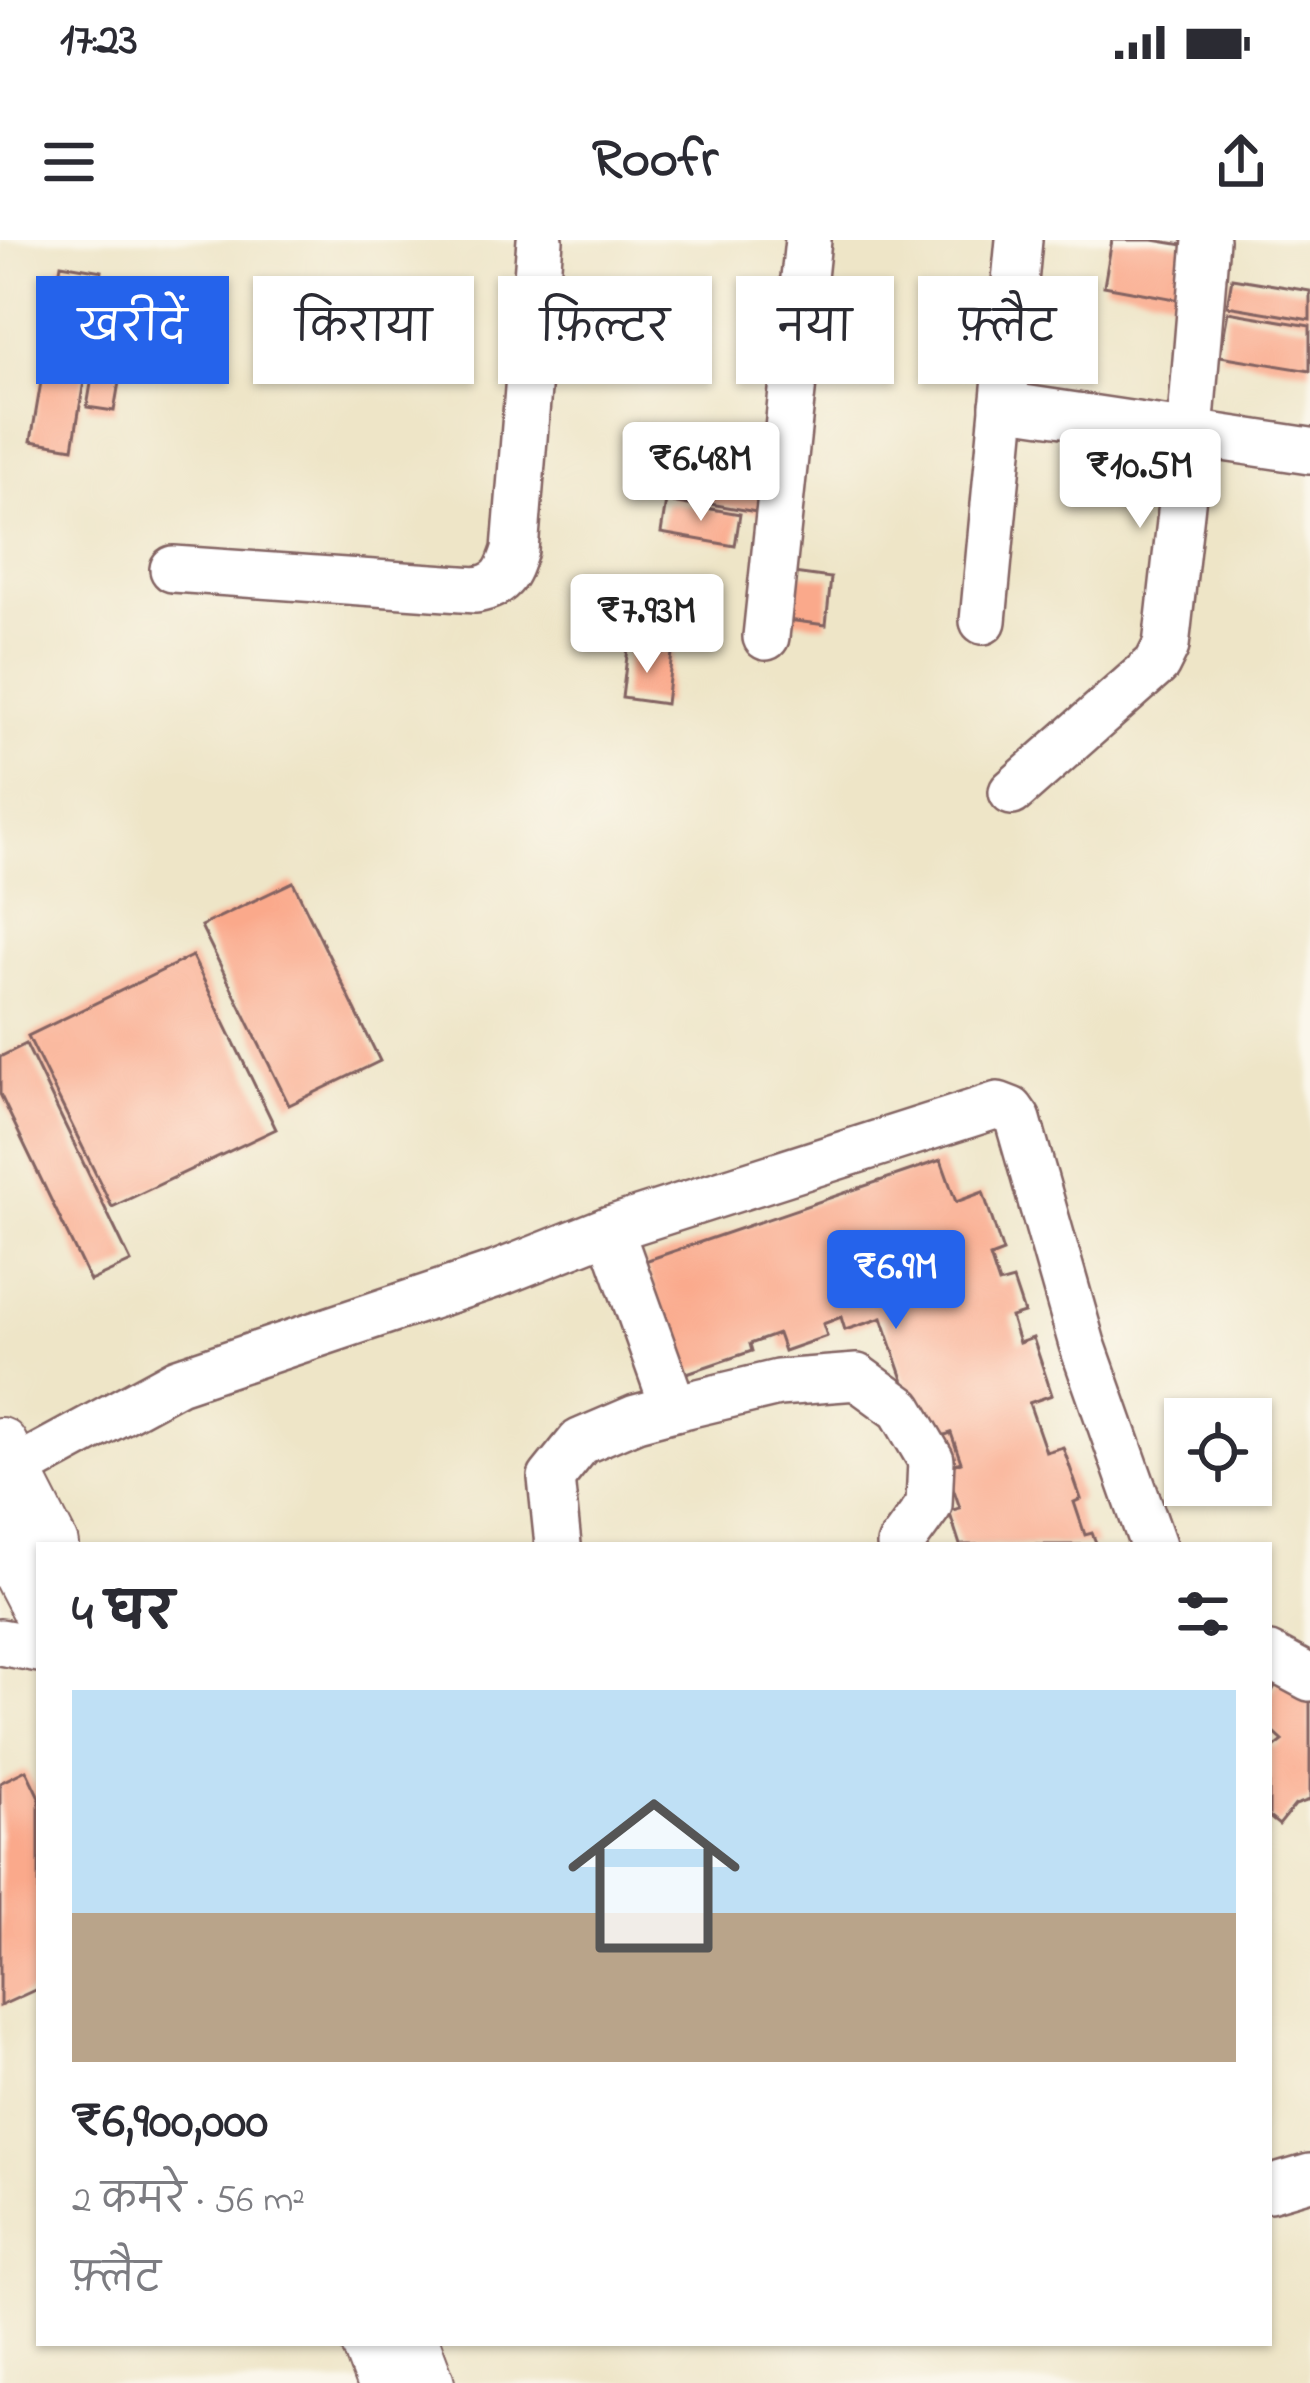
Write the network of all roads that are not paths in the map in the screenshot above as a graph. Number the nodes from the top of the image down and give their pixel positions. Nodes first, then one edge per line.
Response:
1 (540, 240) edge
2 (808, 240) edge
3 (1019, 240) edge
4 (1206, 240) edge
5 (1003, 405) junction
6 (1190, 431) junction
7 (1310, 451) edge
8 (173, 568) dead end
9 (983, 621) dead end
10 (766, 637) dead end
11 (1012, 792) dead end
12 (610, 1229) junction
13 (674, 1408) junction
14 (6, 1458) edge
15 (0, 1534) edge
16 (49, 1542) edge
17 (558, 1542) edge
18 (902, 1542) edge
19 (1152, 1542) edge
20 (36, 1604) edge
21 (0, 1642) edge
22 (36, 1648) edge
23 (1272, 1658) edge
24 (1310, 1678) edge
25 (1310, 2177) edge
26 (1272, 2187) edge
27 (370, 2346) edge
28 (413, 2346) edge
29 (384, 2383) edge
30 (428, 2383) edge

1 - 8 street
2 - 10 street
3 - 5 street
4 - 6 street
5 - 6 street
5 - 9 street
6 - 7 street
6 - 11 street
12 - 13 street
12 - 14 street
12 - 19 street
13 - 17 street
13 - 18 street
14 - 16 street
15 - 20 street
21 - 22 street
23 - 24 street
25 - 26 street
27 - 29 street
28 - 30 street

